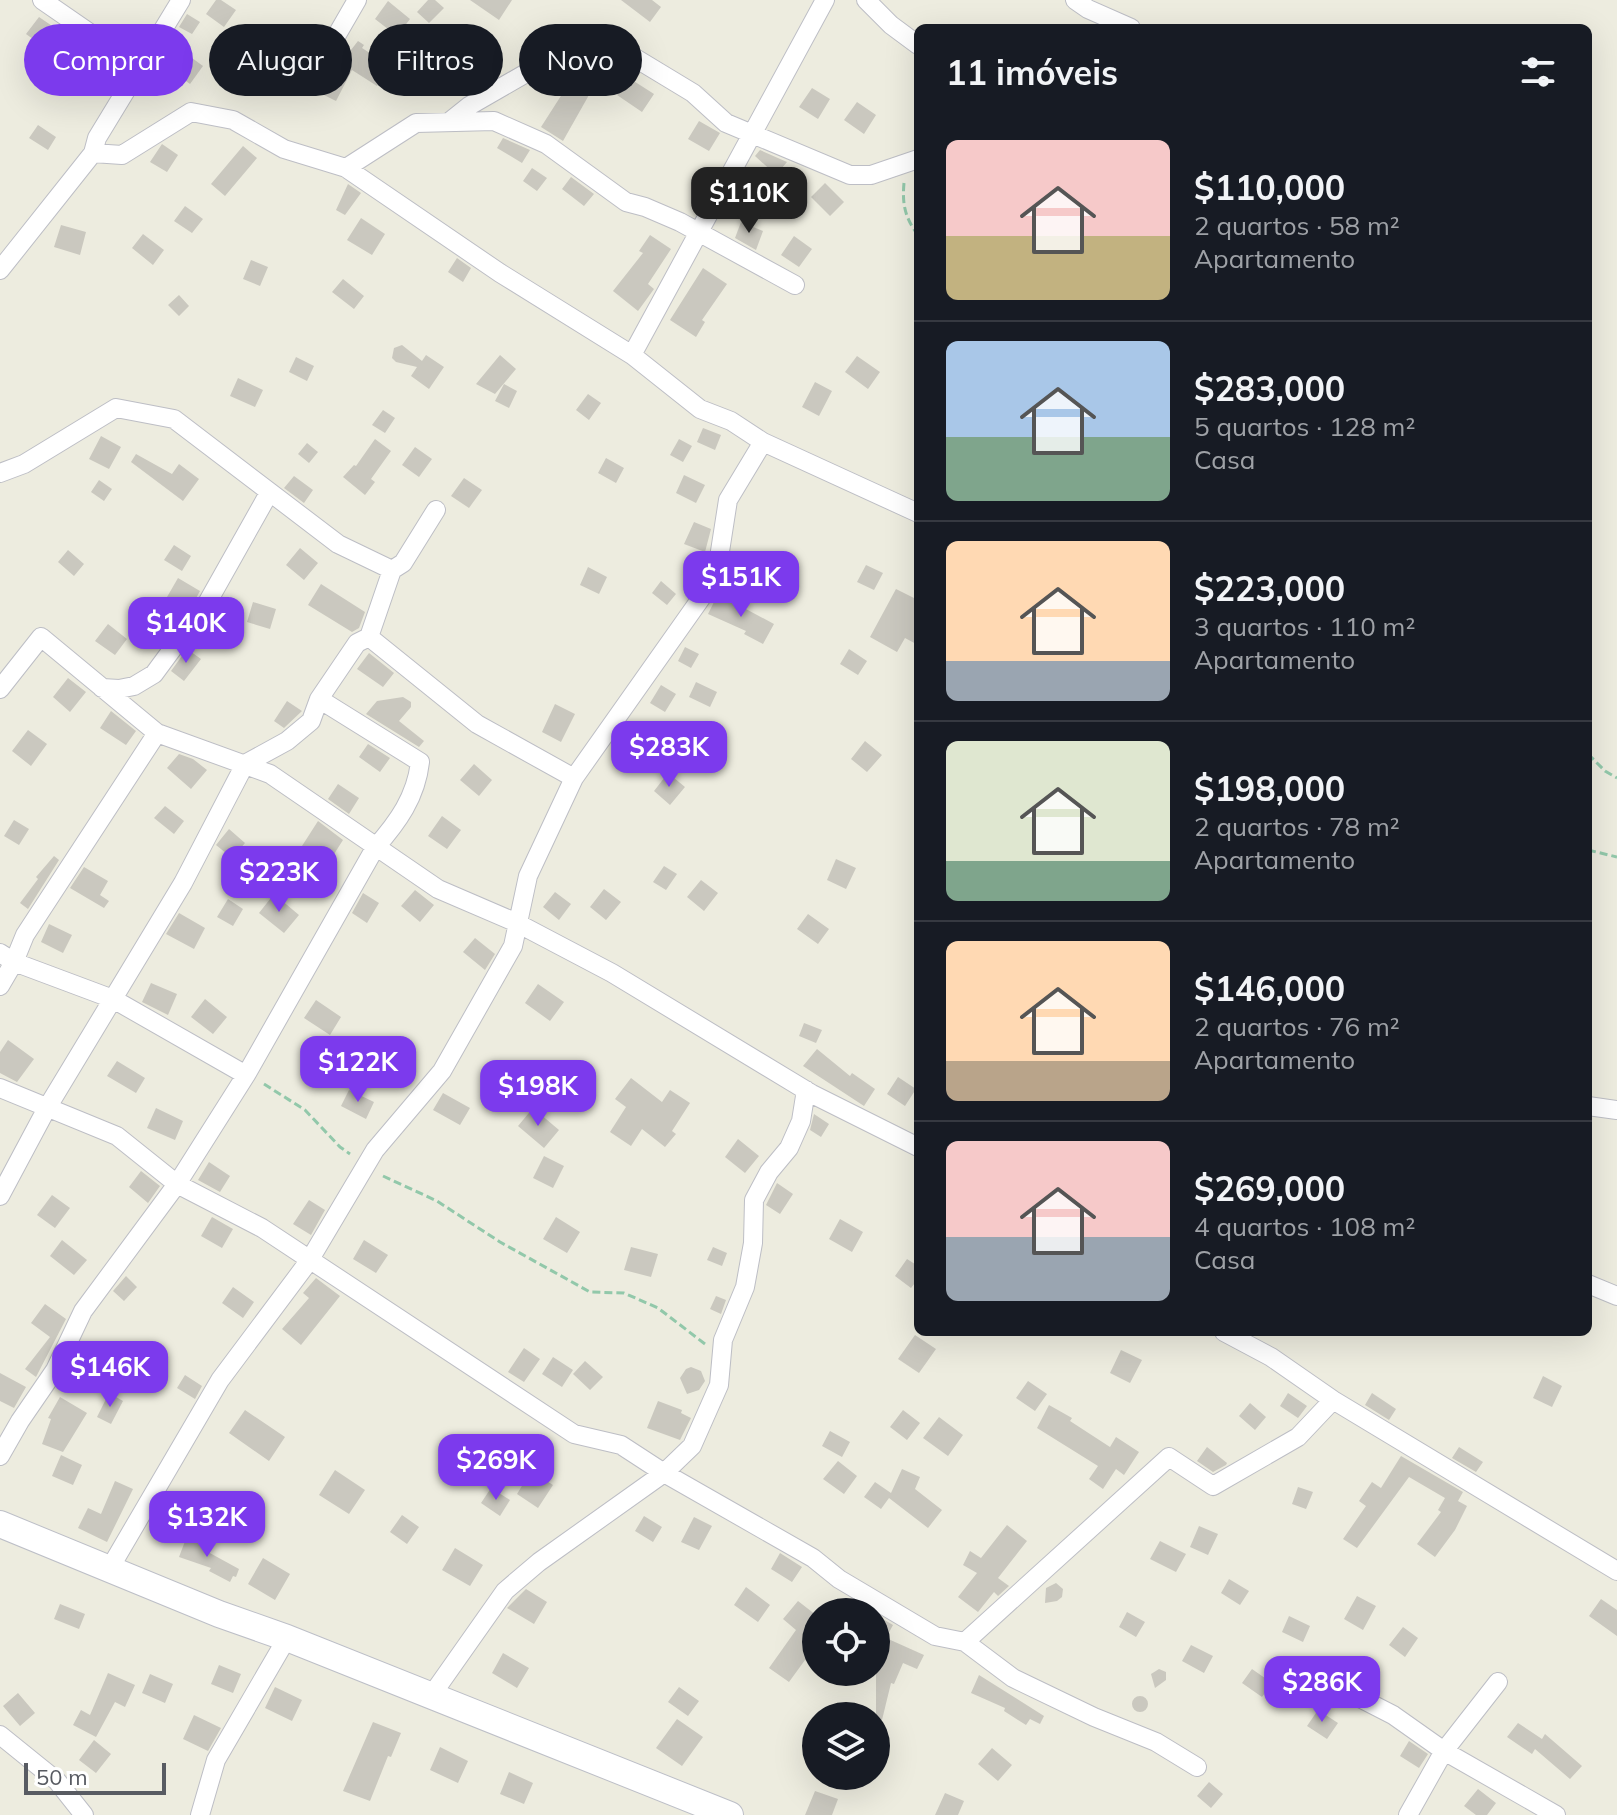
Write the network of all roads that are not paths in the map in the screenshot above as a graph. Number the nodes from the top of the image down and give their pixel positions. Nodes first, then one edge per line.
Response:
1 (42, 0) edge
2 (181, 0) edge
3 (357, 0) edge
4 (825, 0) edge
5 (866, 0) edge
6 (1075, 0) edge
7 (77, 24) edge
8 (166, 24) edge
9 (343, 24) edge
10 (1122, 24) edge
11 (914, 42) edge
12 (122, 96) edge
13 (449, 122) junction
14 (753, 132) junction
15 (93, 153) junction
16 (914, 160) edge
17 (346, 168) junction
18 (697, 234) junction
19 (0, 270) edge
20 (795, 285) dead end
21 (632, 355) junction
22 (763, 442) junction
23 (0, 473) edge
24 (269, 493) junction
25 (436, 510) dead end
26 (914, 511) edge
27 (392, 570) junction
28 (369, 637) junction
29 (102, 688) junction
30 (0, 689) edge
31 (319, 699) junction
32 (157, 733) junction
33 (245, 764) junction
34 (574, 778) junction
35 (375, 848) junction
36 (517, 923) junction
37 (7, 958) edge
38 (0, 986) edge
39 (113, 999) junction
40 (246, 1075) junction
41 (0, 1088) edge
42 (806, 1090) junction
43 (1592, 1107) edge
44 (47, 1108) junction
45 (1617, 1110) edge
46 (914, 1145) edge
47 (177, 1184) junction
48 (0, 1196) edge
49 (309, 1261) junction
50 (1592, 1286) edge
51 (1617, 1296) edge
52 (1232, 1336) edge
53 (1333, 1400) junction
54 (0, 1456) edge
55 (664, 1473) junction
56 (0, 1524) edge
57 (110, 1568) junction
58 (1617, 1571) edge
59 (287, 1638) junction
60 (965, 1642) junction
61 (1313, 1674) dead end
62 (1498, 1682) dead end
63 (431, 1696) junction
64 (0, 1735) edge
65 (1444, 1751) junction
66 (1197, 1767) dead end
67 (84, 1815) edge
68 (200, 1815) edge
69 (730, 1815) edge
70 (1408, 1815) edge
71 (1556, 1815) edge

1 - 7 street
2 - 8 street
3 - 9 street
4 - 14 street
5 - 11 street
6 - 10 street
12 - 15 street
13 - 14 street
13 - 17 street
13 - 18 street
14 - 16 street
14 - 18 street
15 - 17 street
15 - 19 street
17 - 21 street
18 - 20 street
18 - 21 street
21 - 22 street
22 - 26 street
22 - 34 street
23 - 24 street
24 - 27 street
24 - 29 street
25 - 27 street
27 - 28 street
28 - 31 street
28 - 34 street
29 - 30 street
29 - 32 street
31 - 33 street
31 - 35 street
32 - 33 street
32 - 37 street
33 - 35 street
33 - 39 street
34 - 36 street
35 - 36 street
35 - 40 street
36 - 42 street
36 - 49 street
37 - 38 street
37 - 39 street
39 - 40 street
39 - 44 street
40 - 47 street
41 - 44 street
42 - 46 street
42 - 55 street
43 - 45 street
44 - 47 street
44 - 48 street
47 - 49 street
47 - 54 street
49 - 55 street
49 - 57 street
50 - 51 street
52 - 53 street
53 - 58 street
53 - 60 street
55 - 60 street
55 - 63 street
56 - 57 main road
57 - 59 main road
59 - 63 main road
59 - 68 street
60 - 66 street
61 - 65 street
62 - 65 street
63 - 69 main road
64 - 67 street
65 - 70 street
65 - 71 street

